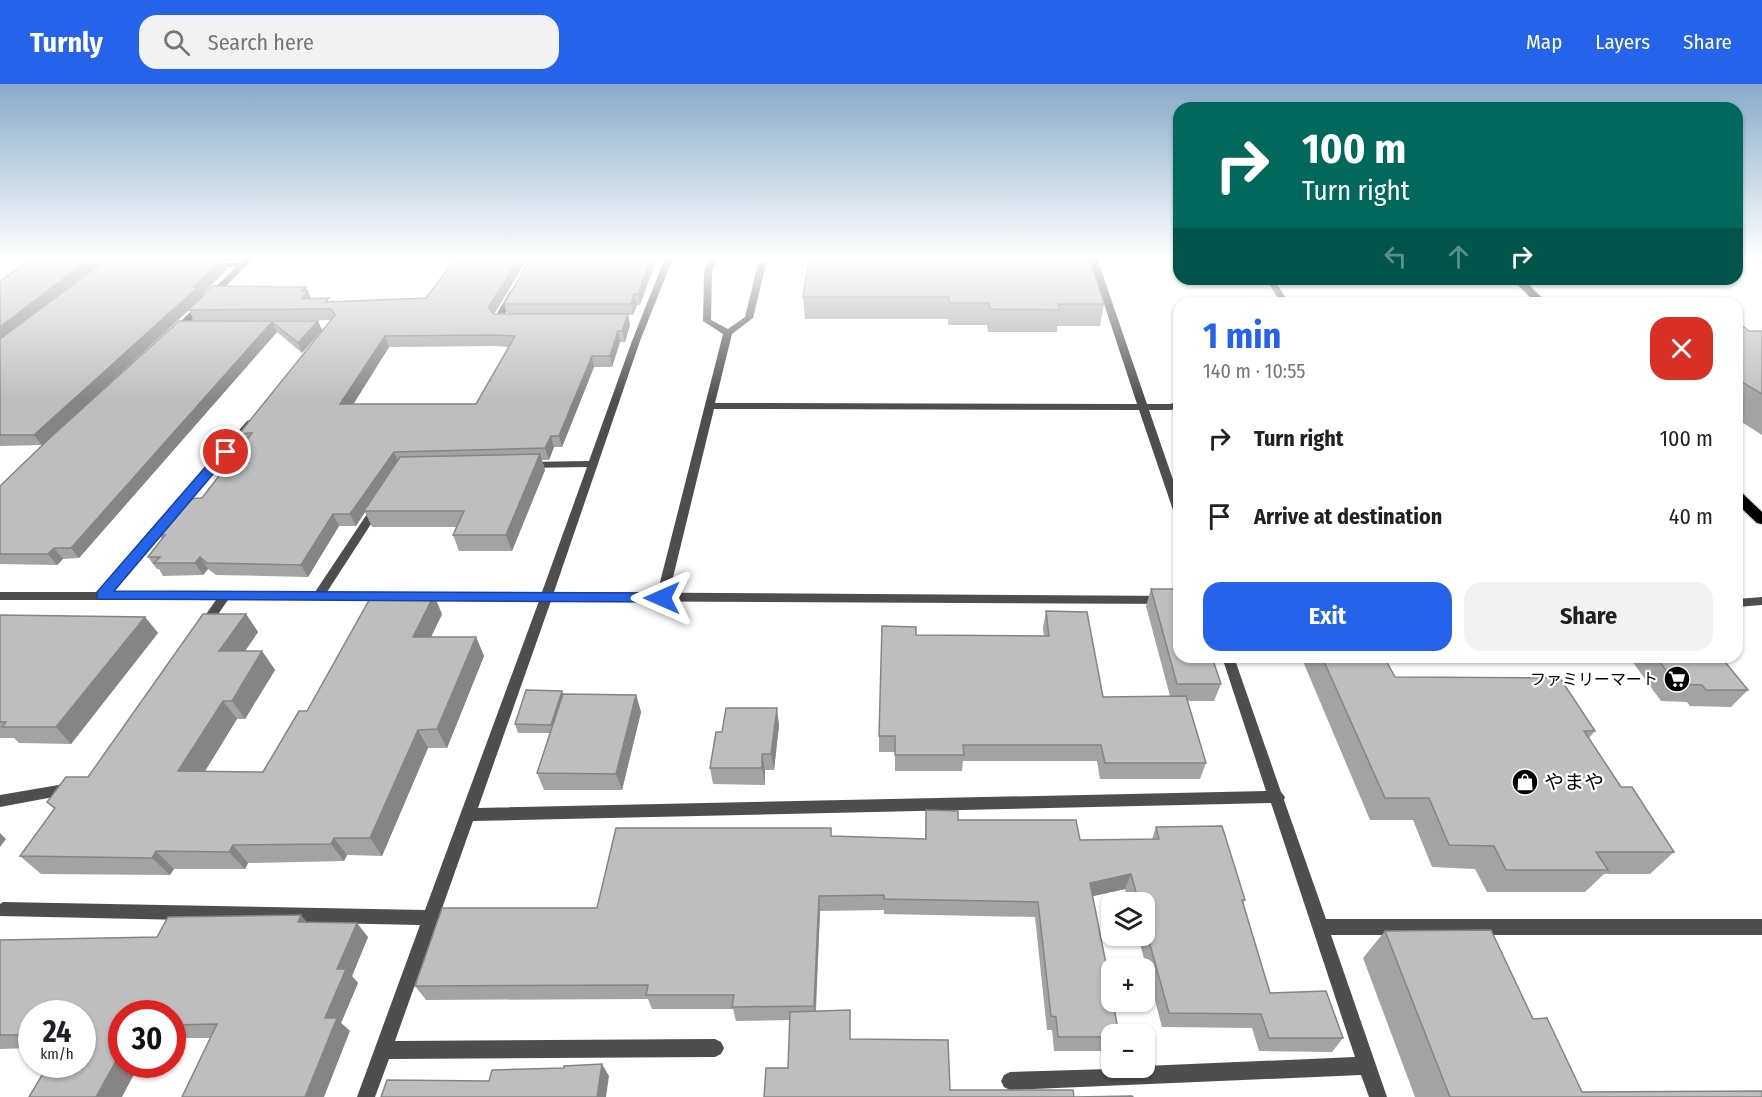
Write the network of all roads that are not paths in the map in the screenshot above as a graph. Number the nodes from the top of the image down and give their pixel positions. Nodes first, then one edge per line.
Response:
1 (203, 305) edge
2 (506, 305) edge
3 (645, 305) edge
4 (707, 305) edge
5 (752, 305) edge
6 (1109, 305) edge
7 (519, 320) edge
8 (182, 326) junction
9 (193, 326) edge
10 (728, 333) junction
11 (164, 341) edge
12 (709, 406) junction
13 (1173, 406) edge
14 (1144, 407) junction
15 (256, 416) edge
16 (593, 464) junction
17 (510, 466) edge
18 (1173, 495) edge
19 (383, 497) edge
20 (1743, 502) edge
21 (1762, 520) edge
22 (0, 596) edge
23 (102, 596) junction
24 (225, 596) junction
25 (318, 596) junction
26 (662, 598) junction
27 (546, 599) junction
28 (1173, 600) edge
29 (1762, 601) edge
30 (1743, 603) edge
31 (198, 634) edge
32 (1230, 663) edge
33 (87, 785) edge
34 (1278, 797) junction
35 (0, 801) edge
36 (467, 815) junction
37 (3, 910) dead end
38 (429, 918) junction
39 (1321, 927) junction
40 (1761, 928) edge
41 (715, 1048) dead end
42 (384, 1050) junction
43 (1368, 1066) junction
44 (1010, 1081) dead end
45 (366, 1097) edge
46 (1378, 1097) edge

1 - 8 street
2 - 7 street
3 - 16 street
4 - 10 street
5 - 10 street
6 - 14 street
8 - 9 street
8 - 11 street
10 - 12 street
12 - 14 street
12 - 26 street
13 - 14 street
14 - 18 street
15 - 23 street
16 - 17 street
16 - 27 street
19 - 25 street
20 - 21 main road
22 - 23 street
23 - 24 street
24 - 25 street
24 - 31 street
25 - 27 street
26 - 27 street
26 - 28 street
27 - 36 street
29 - 30 street
32 - 34 street
33 - 35 street
34 - 36 street
34 - 39 street
36 - 38 street
37 - 38 street
38 - 42 street
39 - 40 street
39 - 43 street
41 - 42 street
42 - 45 street
43 - 44 street
43 - 46 street

